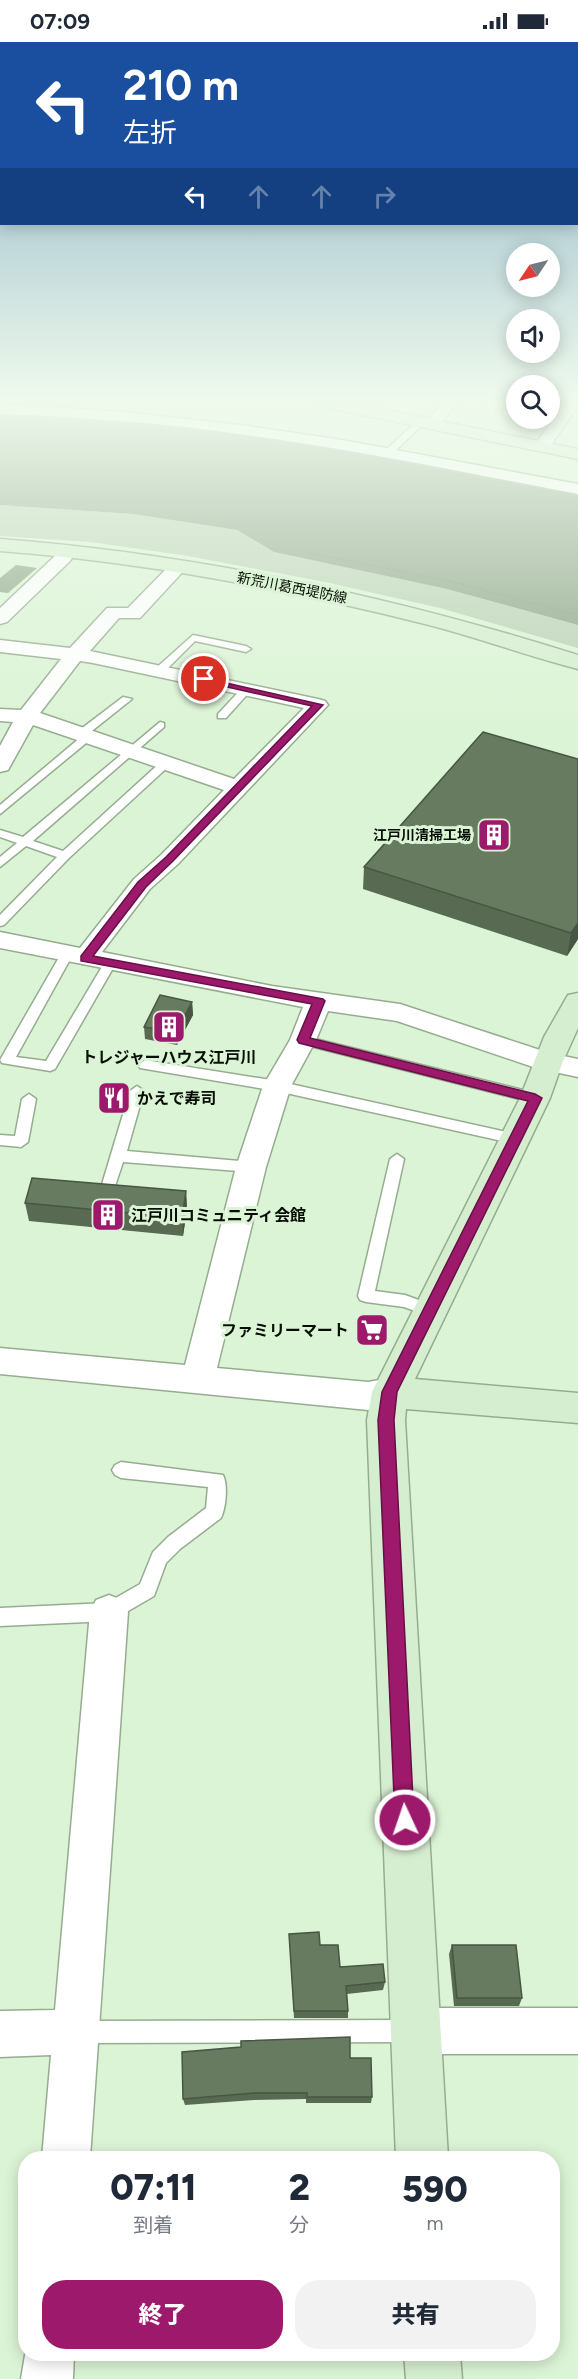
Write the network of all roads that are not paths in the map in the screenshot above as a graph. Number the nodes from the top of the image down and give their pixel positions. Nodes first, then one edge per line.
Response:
1 (0, 545) edge
2 (63, 558) dead end
3 (179, 566) junction
4 (0, 618) edge
5 (0, 646) edge
6 (246, 649) dead end
7 (75, 655) junction
8 (578, 663) edge
9 (159, 671) junction
10 (248, 688) junction
11 (127, 699) dead end
12 (0, 715) edge
13 (27, 716) junction
14 (222, 716) dead end
15 (160, 724) dead end
16 (84, 736) junction
17 (128, 750) junction
18 (166, 763) junction
19 (0, 765) edge
20 (238, 788) junction
21 (0, 811) edge
22 (0, 833) edge
23 (23, 841) junction
24 (65, 856) junction
25 (0, 863) edge
26 (0, 922) edge
27 (0, 940) edge
28 (87, 959) junction
29 (319, 1001) junction
30 (578, 1002) edge
31 (303, 1040) junction
32 (145, 1065) dead end
33 (553, 1076) edge
34 (277, 1086) junction
35 (137, 1092) dead end
36 (29, 1099) dead end
37 (516, 1139) junction
38 (0, 1140) edge
39 (118, 1156) junction
40 (397, 1159) dead end
41 (251, 1167) junction
42 (107, 1191) edge
43 (429, 1310) junction
44 (0, 1361) edge
45 (197, 1381) junction
46 (390, 1392) junction
47 (578, 1408) edge
48 (122, 1470) dead end
49 (109, 1612) junction
50 (0, 1617) edge
51 (415, 2031) junction
52 (578, 2031) edge
53 (77, 2032) junction
54 (0, 2034) edge
55 (67, 2151) edge
56 (422, 2151) edge
57 (49, 2361) edge
58 (433, 2361) edge
59 (47, 2379) edge
60 (434, 2379) edge

1 - 3 street, 新荒川葛西堤防線
2 - 4 street
3 - 7 street
3 - 8 street, 新荒川葛西堤防線
5 - 7 street
6 - 9 lane
7 - 9 street
7 - 13 street
9 - 10 street
10 - 14 lane
10 - 20 street
11 - 16 lane
12 - 13 street
13 - 16 street
13 - 19 street
15 - 17 lane
16 - 17 street
16 - 21 lane
17 - 18 street
17 - 23 lane
18 - 20 street
18 - 24 lane
20 - 28 street
22 - 23 lane
23 - 24 lane
23 - 25 lane
24 - 26 lane
27 - 28 street
28 - 28 lane
28 - 29 street
29 - 31 street
29 - 33 street
30 - 33 street
31 - 33 lane
31 - 34 street
32 - 34 lane
33 - 37 street
34 - 37 lane
34 - 41 street
35 - 39 lane
36 - 38 lane
37 - 43 street
39 - 41 lane
39 - 42 lane
40 - 43 lane
41 - 45 street
43 - 46 street
44 - 45 street
45 - 46 street
46 - 47 street
46 - 51 street
48 - 49 lane
49 - 50 lane
49 - 53 street
51 - 52 street
51 - 53 lane
51 - 56 street
53 - 54 street
53 - 55 street
57 - 59 street
58 - 60 street

